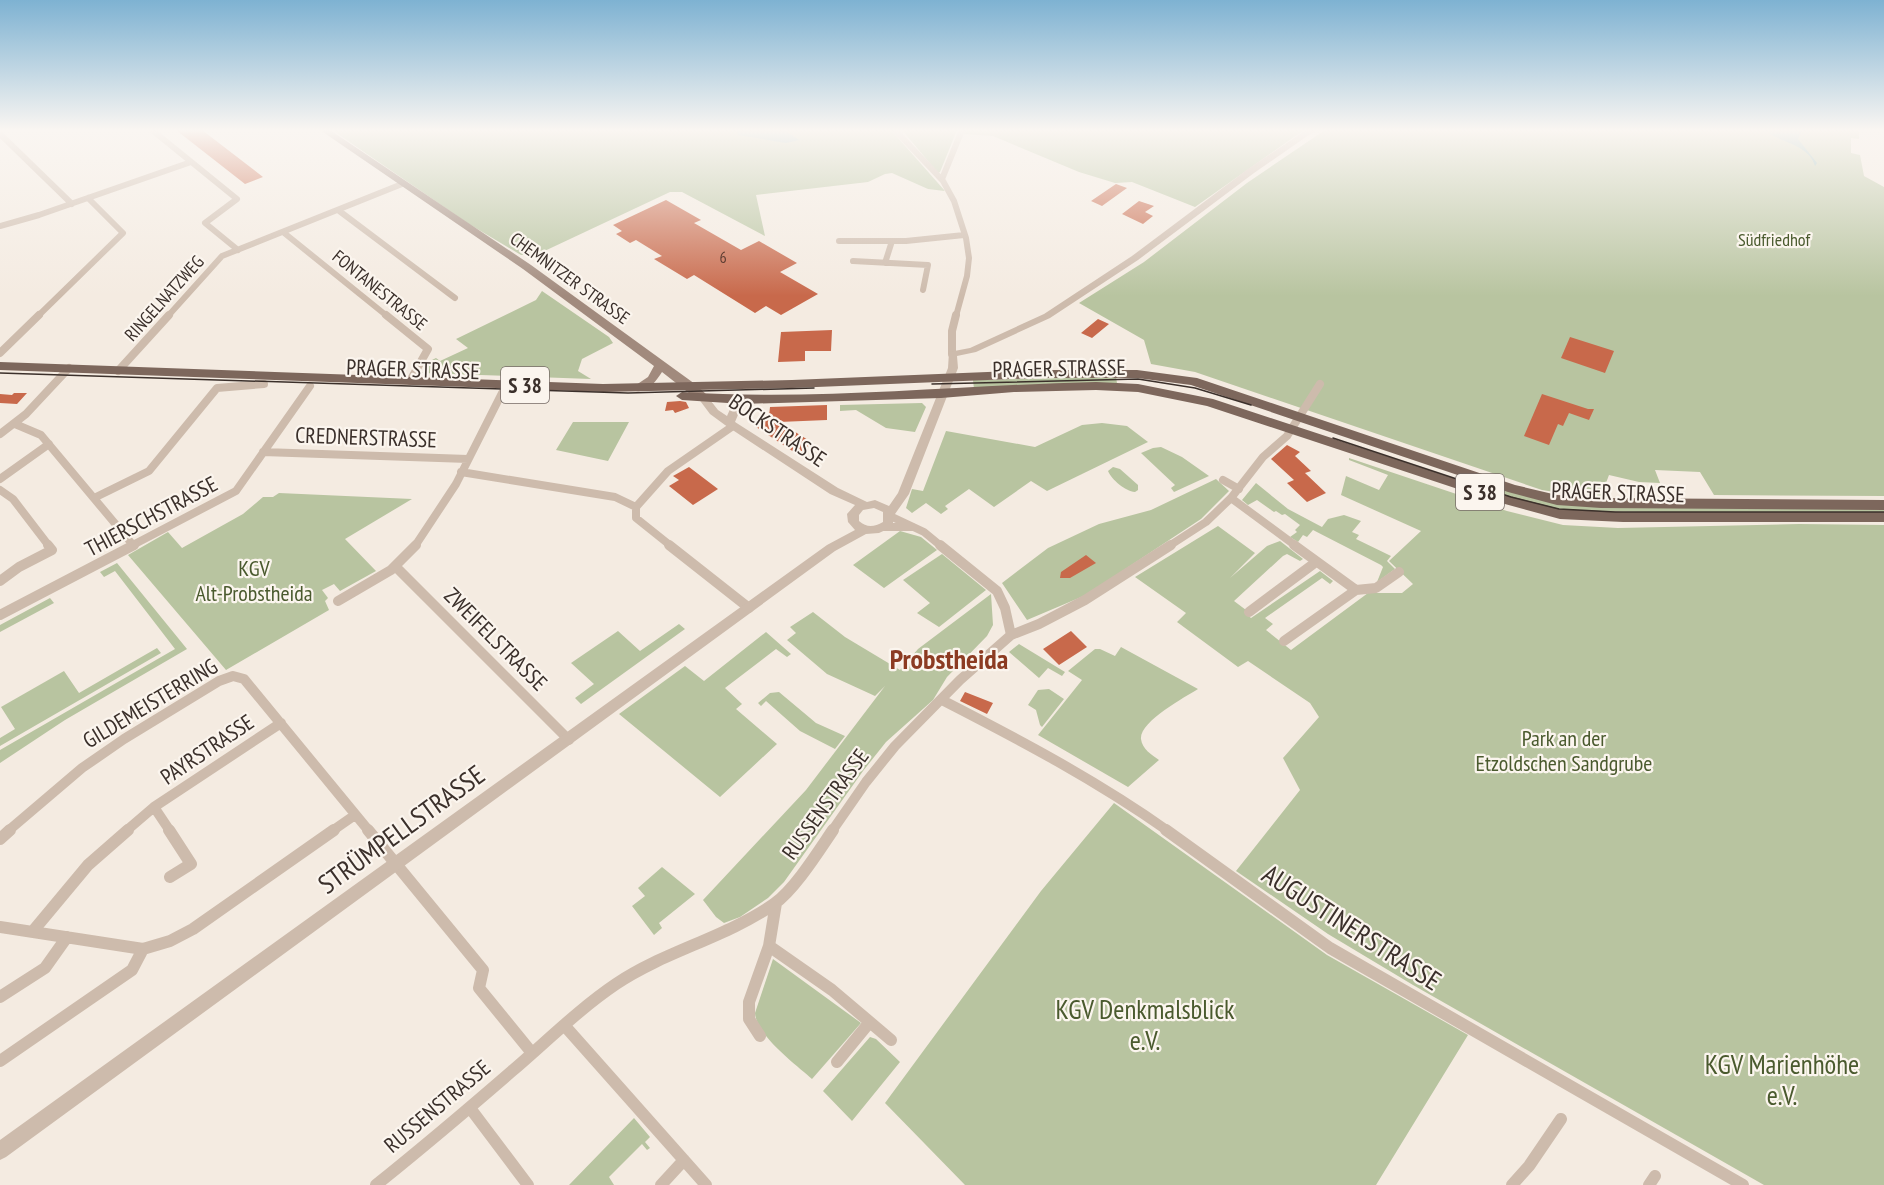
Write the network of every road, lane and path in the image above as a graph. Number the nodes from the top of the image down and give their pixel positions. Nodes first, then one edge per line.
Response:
1 (53, 185) edge
2 (124, 185) edge
3 (220, 185) edge
4 (399, 185) edge
5 (404, 185) edge
6 (946, 185) edge
7 (1232, 185) edge
8 (88, 198) junction
9 (72, 204) junction
10 (338, 210) junction
11 (0, 226) edge
12 (283, 232) junction
13 (964, 235) junction
14 (839, 241) dead end
15 (892, 241) junction
16 (238, 250) junction
17 (853, 261) dead end
18 (885, 262) junction
19 (923, 290) dead end
20 (455, 298) dead end
21 (0, 352) edge
22 (952, 354) junction
23 (660, 365) junction
24 (0, 366) edge
25 (69, 368) junction
26 (118, 371) junction
27 (218, 375) junction
28 (410, 381) junction
29 (264, 384) junction
30 (1320, 384) dead end
31 (310, 386) junction
32 (944, 386) junction
33 (691, 387) junction
34 (640, 388) junction
35 (502, 393) junction
36 (703, 398) junction
37 (743, 400) junction
38 (1300, 417) junction
39 (15, 423) junction
40 (731, 425) junction
41 (1292, 429) junction
42 (0, 434) edge
43 (49, 444) junction
44 (263, 452) junction
45 (468, 459) junction
46 (461, 472) junction
47 (0, 479) edge
48 (1223, 480) dead end
49 (1239, 489) junction
50 (0, 490) edge
51 (834, 491) junction
52 (903, 494) junction
53 (94, 498) junction
54 (1231, 498) junction
55 (865, 505) junction
56 (880, 505) junction
57 (1884, 505) edge
58 (636, 507) junction
59 (890, 515) junction
60 (1884, 517) edge
61 (853, 518) junction
62 (915, 526) junction
63 (884, 527) junction
64 (864, 530) junction
65 (133, 545) junction
66 (831, 548) junction
67 (1316, 562) junction
68 (396, 567) junction
69 (1399, 572) dead end
70 (0, 581) edge
71 (1356, 590) junction
72 (338, 601) dead end
73 (749, 609) junction
74 (1249, 612) dead end
75 (0, 615) edge
76 (1011, 635) junction
77 (1284, 641) dead end
78 (942, 700) junction
79 (281, 723) junction
80 (569, 740) junction
81 (154, 807) junction
82 (355, 816) junction
83 (0, 839) edge
84 (396, 865) junction
85 (170, 877) dead end
86 (776, 903) junction
87 (0, 927) edge
88 (33, 932) junction
89 (67, 937) junction
90 (769, 946) junction
91 (143, 948) junction
92 (0, 998) edge
93 (869, 1023) junction
94 (564, 1025) junction
95 (760, 1036) dead end
96 (891, 1040) dead end
97 (532, 1053) junction
98 (0, 1060) edge
99 (837, 1062) dead end
100 (470, 1108) junction
101 (1561, 1119) dead end
102 (0, 1151) edge
103 (684, 1160) junction
104 (376, 1185) edge
105 (528, 1185) edge
106 (661, 1185) edge
107 (706, 1185) edge
108 (1512, 1185) edge
109 (1743, 1185) edge

1 - 9 street
2 - 8 street
3 - 16 street
4 - 10 street, RINGELNATZWEG
5 - 23 main road, CHEMNITZER STRASSE
6 - 13 street
7 - 22 street
8 - 9 street
8 - 21 street
9 - 11 street
10 - 12 street, RINGELNATZWEG
10 - 20 street
12 - 16 street, RINGELNATZWEG
12 - 28 street, FONTANESTRASSE
13 - 15 street
13 - 22 street
14 - 15 street
15 - 18 street
16 - 26 street, RINGELNATZWEG
17 - 18 street
18 - 19 street
22 - 32 street
23 - 33 main road, CHEMNITZER STRASSE
23 - 34 main road
24 - 25 main road, PRAGER STRASSE
25 - 26 main road, PRAGER STRASSE
25 - 39 street
26 - 27 main road, PRAGER STRASSE
27 - 28 main road, PRAGER STRASSE
27 - 29 main road, PRAGER STRASSE
28 - 34 main road, PRAGER STRASSE / S 38
29 - 31 main road, PRAGER STRASSE
29 - 53 street
30 - 38 street, RUSSENSTRASSE
31 - 35 main road, PRAGER STRASSE
31 - 44 street, THIERSCHSTRASSE
32 - 33 main road, PRAGER STRASSE / S 38
32 - 37 main road, PRAGER STRASSE / S 38
32 - 38 main road, PRAGER STRASSE / S 38
32 - 41 main road, PRAGER STRASSE / S 38
32 - 52 street
33 - 34 main road, PRAGER STRASSE / S 38
33 - 36 main road, CHEMNITZER STRASSE
35 - 36 main road, PRAGER STRASSE / S 38
35 - 45 street
36 - 37 main road, PRAGER STRASSE / S 38
36 - 40 street, BOCKSTRASSE
37 - 40 street
38 - 41 street, RUSSENSTRASSE
38 - 57 main road, PRAGER STRASSE / S 38
39 - 42 street
39 - 43 street
40 - 51 street, BOCKSTRASSE
40 - 58 street
41 - 49 street, RUSSENSTRASSE
41 - 60 main road, PRAGER STRASSE / S 38
43 - 47 street
43 - 53 street
44 - 45 street, CREDNERSTRASSE
44 - 65 street, THIERSCHSTRASSE
45 - 46 street
46 - 58 street, CREDNERSTRASSE
46 - 68 street
48 - 49 street
49 - 54 street, RUSSENSTRASSE
50 - 70 street
51 - 55 street, BOCKSTRASSE
51 - 61 street, BOCKSTRASSE
52 - 56 street
52 - 59 street
53 - 65 street
54 - 67 street
54 - 76 street, RUSSENSTRASSE
55 - 56 street
55 - 61 street
56 - 59 street
58 - 73 street
59 - 62 street
59 - 63 street
61 - 64 street
61 - 66 street, STRÜMPELLSTRASSE
62 - 63 street
62 - 76 street
63 - 64 street
64 - 66 street, STRÜMPELLSTRASSE
65 - 75 street, THIERSCHSTRASSE
66 - 73 street, STRÜMPELLSTRASSE
67 - 71 street
67 - 74 street
68 - 72 street
68 - 80 street, ZWEIFELSTRASSE
69 - 71 street
71 - 77 street
73 - 80 street, STRÜMPELLSTRASSE
76 - 78 street, RUSSENSTRASSE
78 - 86 street, RUSSENSTRASSE
78 - 109 street, AUGUSTINERSTRASSE
79 - 81 street, PAYRSTRASSE
79 - 82 street, GILDEMEISTERRING
79 - 83 street, GILDEMEISTERRING
80 - 84 street, STRÜMPELLSTRASSE
81 - 85 street, PAYRSTRASSE
81 - 88 street, PAYRSTRASSE
82 - 84 street, GILDEMEISTERRING
82 - 91 street
84 - 97 street, GILDEMEISTERRING
84 - 102 street, STRÜMPELLSTRASSE
86 - 90 street
86 - 94 street, RUSSENSTRASSE
87 - 88 street
88 - 89 street
89 - 91 street
89 - 92 street
90 - 93 street
90 - 95 street
91 - 98 street
93 - 96 street
93 - 99 street
94 - 97 street, RUSSENSTRASSE
94 - 103 street
97 - 100 street, RUSSENSTRASSE
100 - 104 street, RUSSENSTRASSE
100 - 105 street
101 - 108 street
103 - 106 street
103 - 107 street

